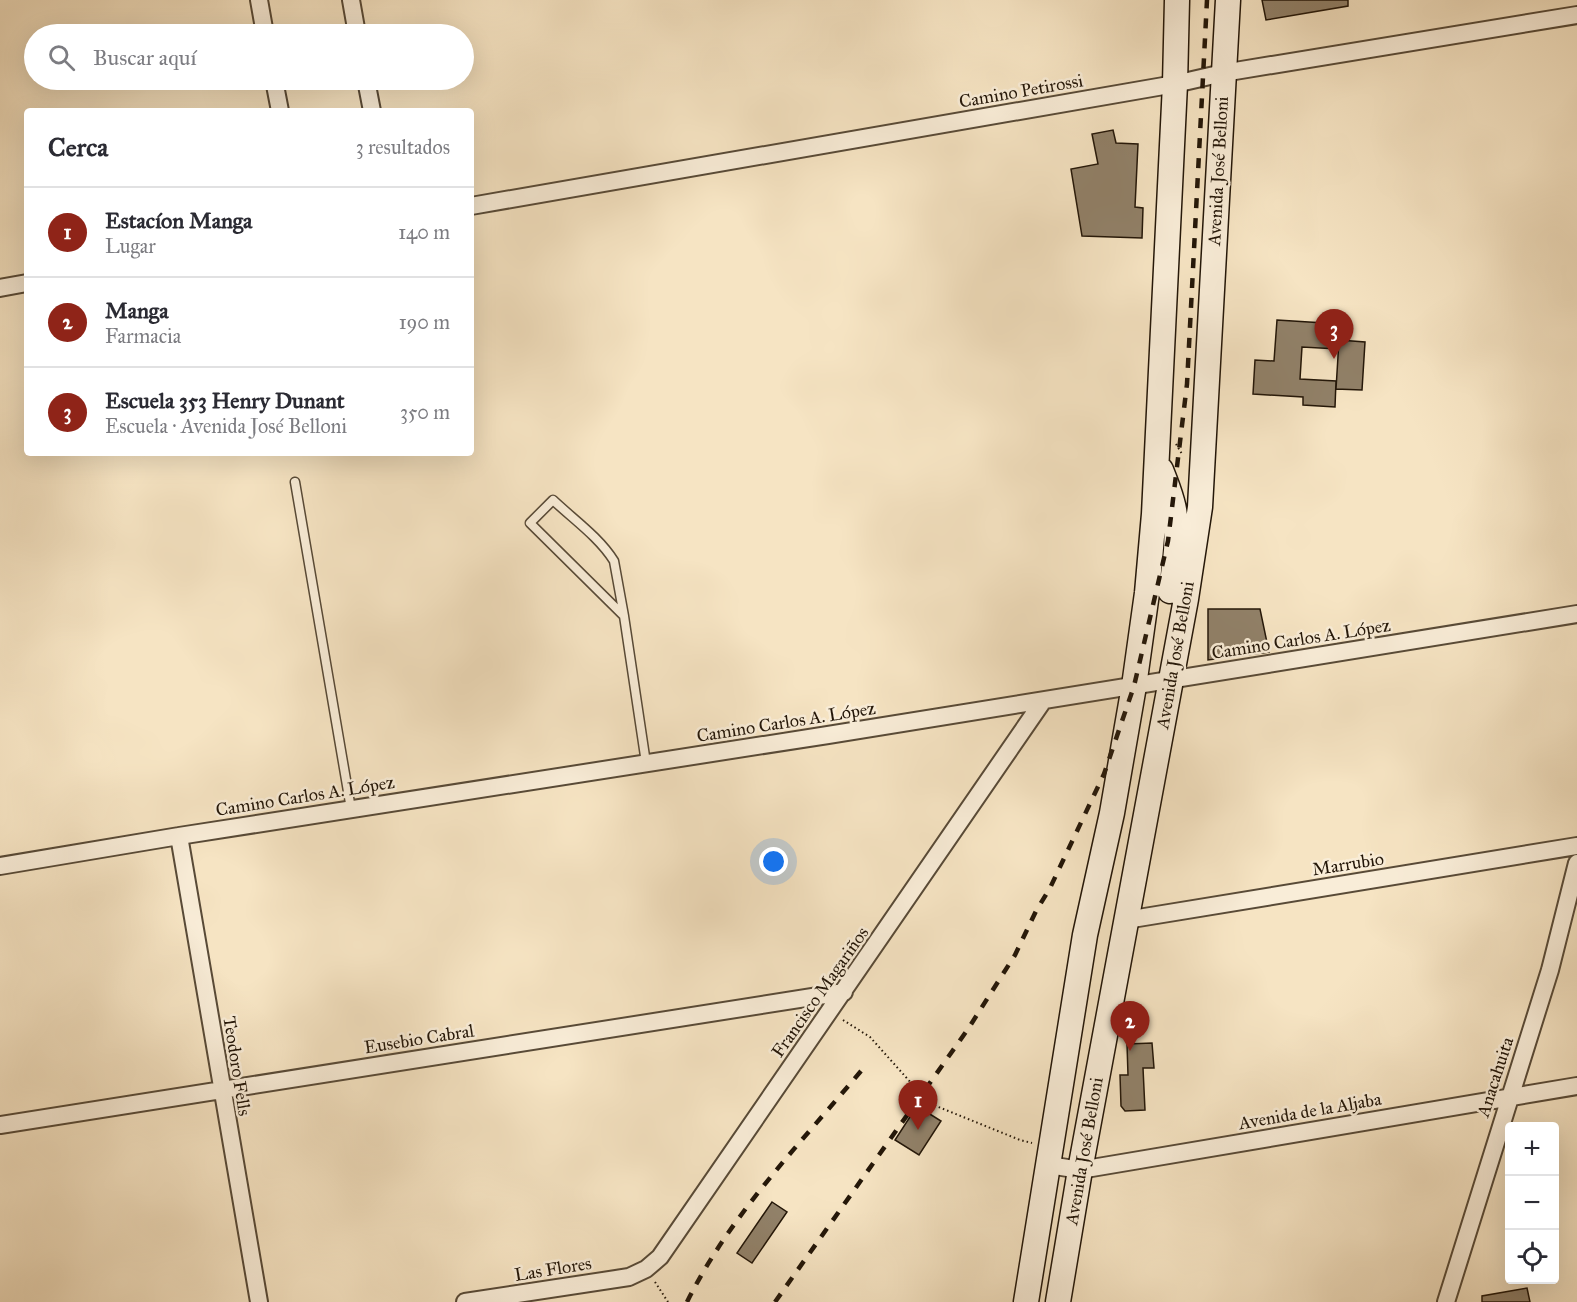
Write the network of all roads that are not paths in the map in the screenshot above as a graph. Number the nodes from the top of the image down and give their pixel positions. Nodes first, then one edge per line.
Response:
1 (259, 0) edge
2 (351, 0) edge
3 (1177, 0) edge
4 (1228, 0) edge
5 (1577, 15) edge
6 (263, 24) edge
7 (355, 24) edge
8 (1223, 73) junction
9 (1175, 84) junction
10 (276, 90) edge
11 (368, 90) edge
12 (279, 108) edge
13 (371, 108) edge
14 (474, 205) edge
15 (24, 284) edge
16 (0, 288) edge
17 (1156, 456) junction
18 (295, 482) dead end
19 (1577, 615) edge
20 (624, 616) junction
21 (1170, 681) junction
22 (1134, 686) junction
23 (1043, 701) junction
24 (646, 763) junction
25 (351, 809) junction
26 (1143, 834) junction
27 (179, 836) junction
28 (1577, 846) edge
29 (1577, 863) edge
30 (0, 866) edge
31 (1126, 920) junction
32 (844, 992) junction
33 (1577, 1086) edge
34 (221, 1090) junction
35 (1509, 1097) junction
36 (0, 1125) edge
37 (1049, 1165) junction
38 (1080, 1170) junction
39 (646, 1269) joint
40 (259, 1302) edge
41 (465, 1302) edge
42 (1026, 1302) edge
43 (1058, 1302) edge
44 (1446, 1302) edge

1 - 6 street
2 - 7 street
3 - 9 main road, Avenida José Belloni
4 - 8 main road, Avenida José Belloni
5 - 8 street, Camino Petirossi
8 - 9 street, Camino Petirossi
8 - 21 main road, Avenida José Belloni
9 - 14 street, Camino Petirossi
9 - 17 main road, Avenida José Belloni
10 - 12 street
11 - 13 street
15 - 16 street
17 - 21 main road
17 - 22 main road, Avenida José Belloni
18 - 25 lane
19 - 21 street, Camino Carlos A. López
20 - 20 lane
20 - 24 lane
21 - 22 street, Camino Carlos A. López
21 - 26 main road, Avenida José Belloni
22 - 23 street, Camino Carlos A. López
22 - 26 main road
22 - 37 main road, Avenida José Belloni
23 - 24 street, Camino Carlos A. López
23 - 32 street, Francisco Magariños
24 - 25 street, Camino Carlos A. López
25 - 27 street, Camino Carlos A. López
26 - 31 main road, Avenida José Belloni
27 - 30 street, Camino Carlos A. López
27 - 34 street, Teodoro Fells
28 - 31 street, Marrubio
29 - 35 street, Anacahuita
31 - 38 main road, Avenida José Belloni
32 - 34 street, Eusebio Cabral
32 - 39 street, Francisco Magariños
33 - 35 street, Avenida de la Aljaba
34 - 36 street, Eusebio Cabral
34 - 40 street, Teodoro Fells
35 - 38 street, Avenida de la Aljaba
35 - 44 street, Anacahuita
37 - 38 street, Avenida de la Aljaba
37 - 42 main road, Avenida José Belloni
38 - 43 main road, Avenida José Belloni
39 - 41 street, Las Flores

